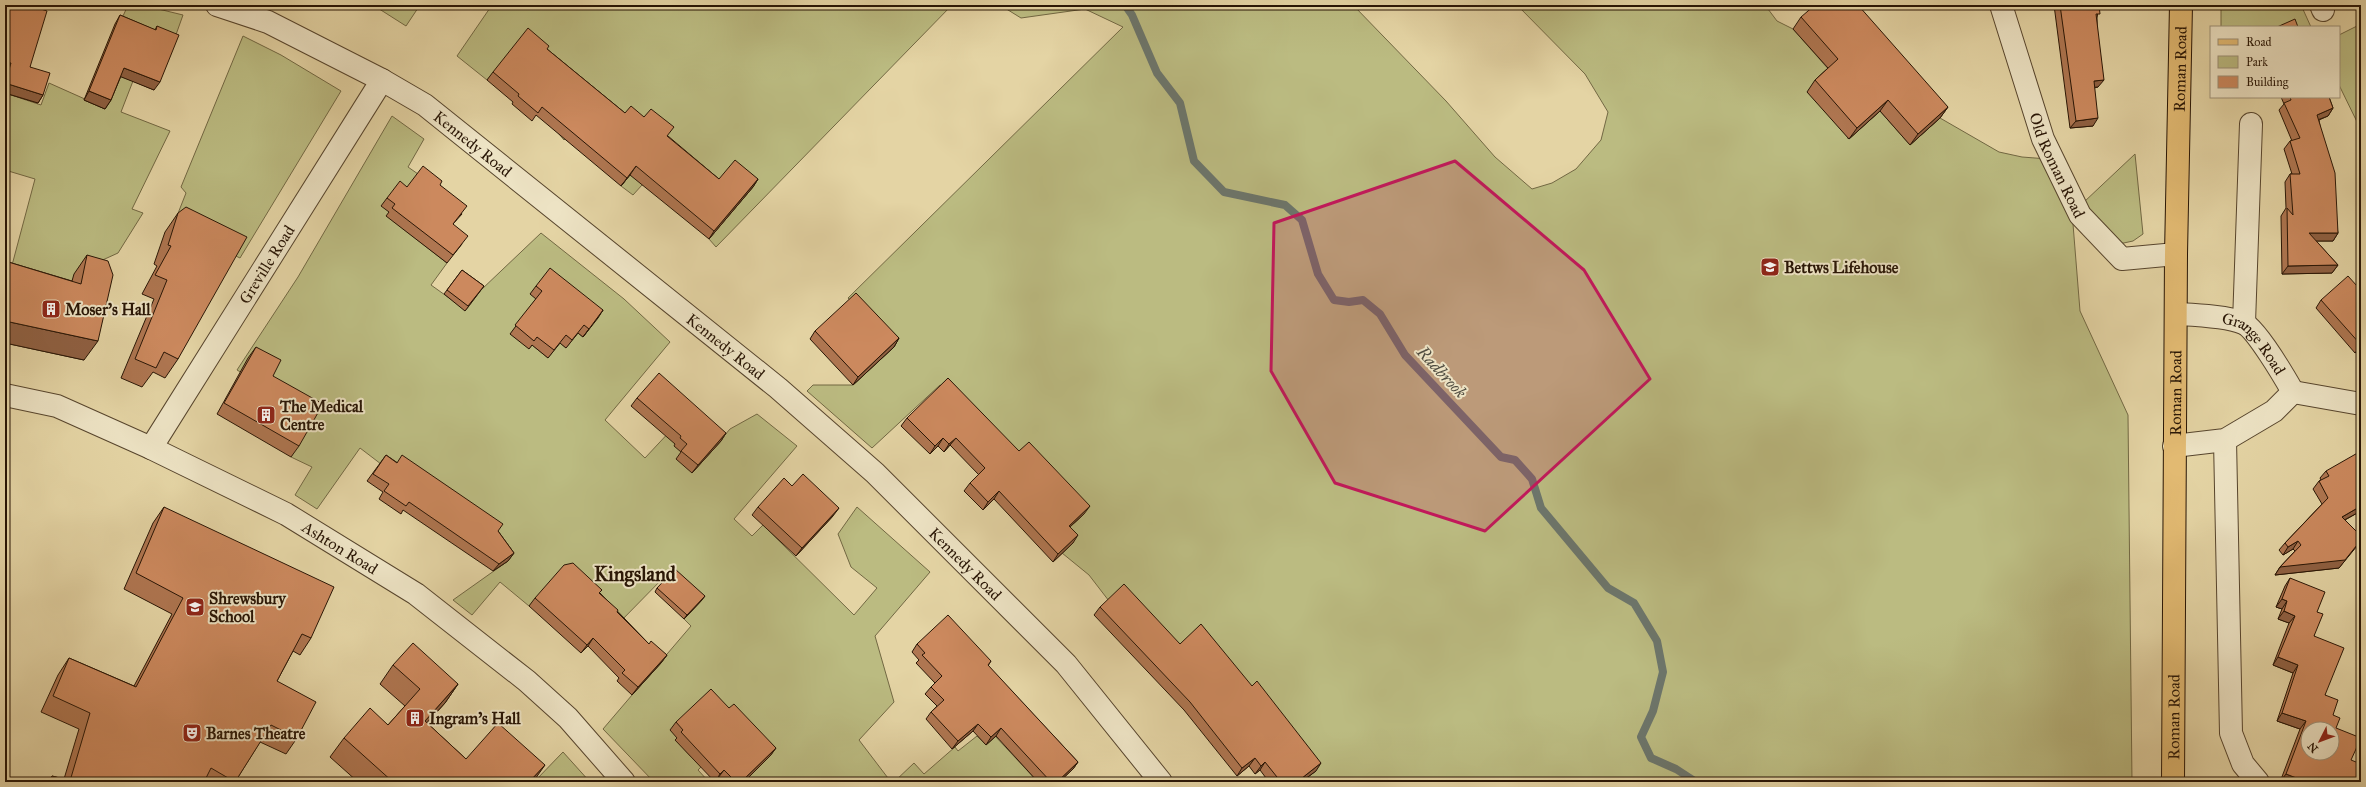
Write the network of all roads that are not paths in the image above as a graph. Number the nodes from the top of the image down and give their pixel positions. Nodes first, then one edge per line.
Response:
1 (216, 5) edge
2 (2001, 5) edge
3 (2181, 5) edge
4 (382, 80) junction
5 (2251, 124) dead end
6 (2176, 254) junction
7 (2176, 314) junction
8 (2244, 323) junction
9 (2293, 392) junction
10 (5, 396) edge
11 (2361, 404) edge
12 (2225, 440) junction
13 (2174, 446) junction
14 (151, 448) junction
15 (624, 782) edge
16 (1161, 782) edge
17 (2173, 782) edge
18 (2258, 782) edge

1 - 4 street, Kennedy Road
2 - 6 street, Old Roman Road
3 - 6 main road, Roman Road
4 - 14 street, Greville Road
4 - 16 street, Kennedy Road
5 - 8 street
6 - 7 main road, Roman Road
7 - 8 street, Grange Road
7 - 13 main road, Roman Road
8 - 9 street, Grange Road
9 - 11 street, Grange Road
9 - 12 street, Grange Road
10 - 14 street, Ashton Road
12 - 13 street, Grange Road
12 - 18 street
13 - 17 main road, Roman Road
14 - 15 street, Ashton Road

